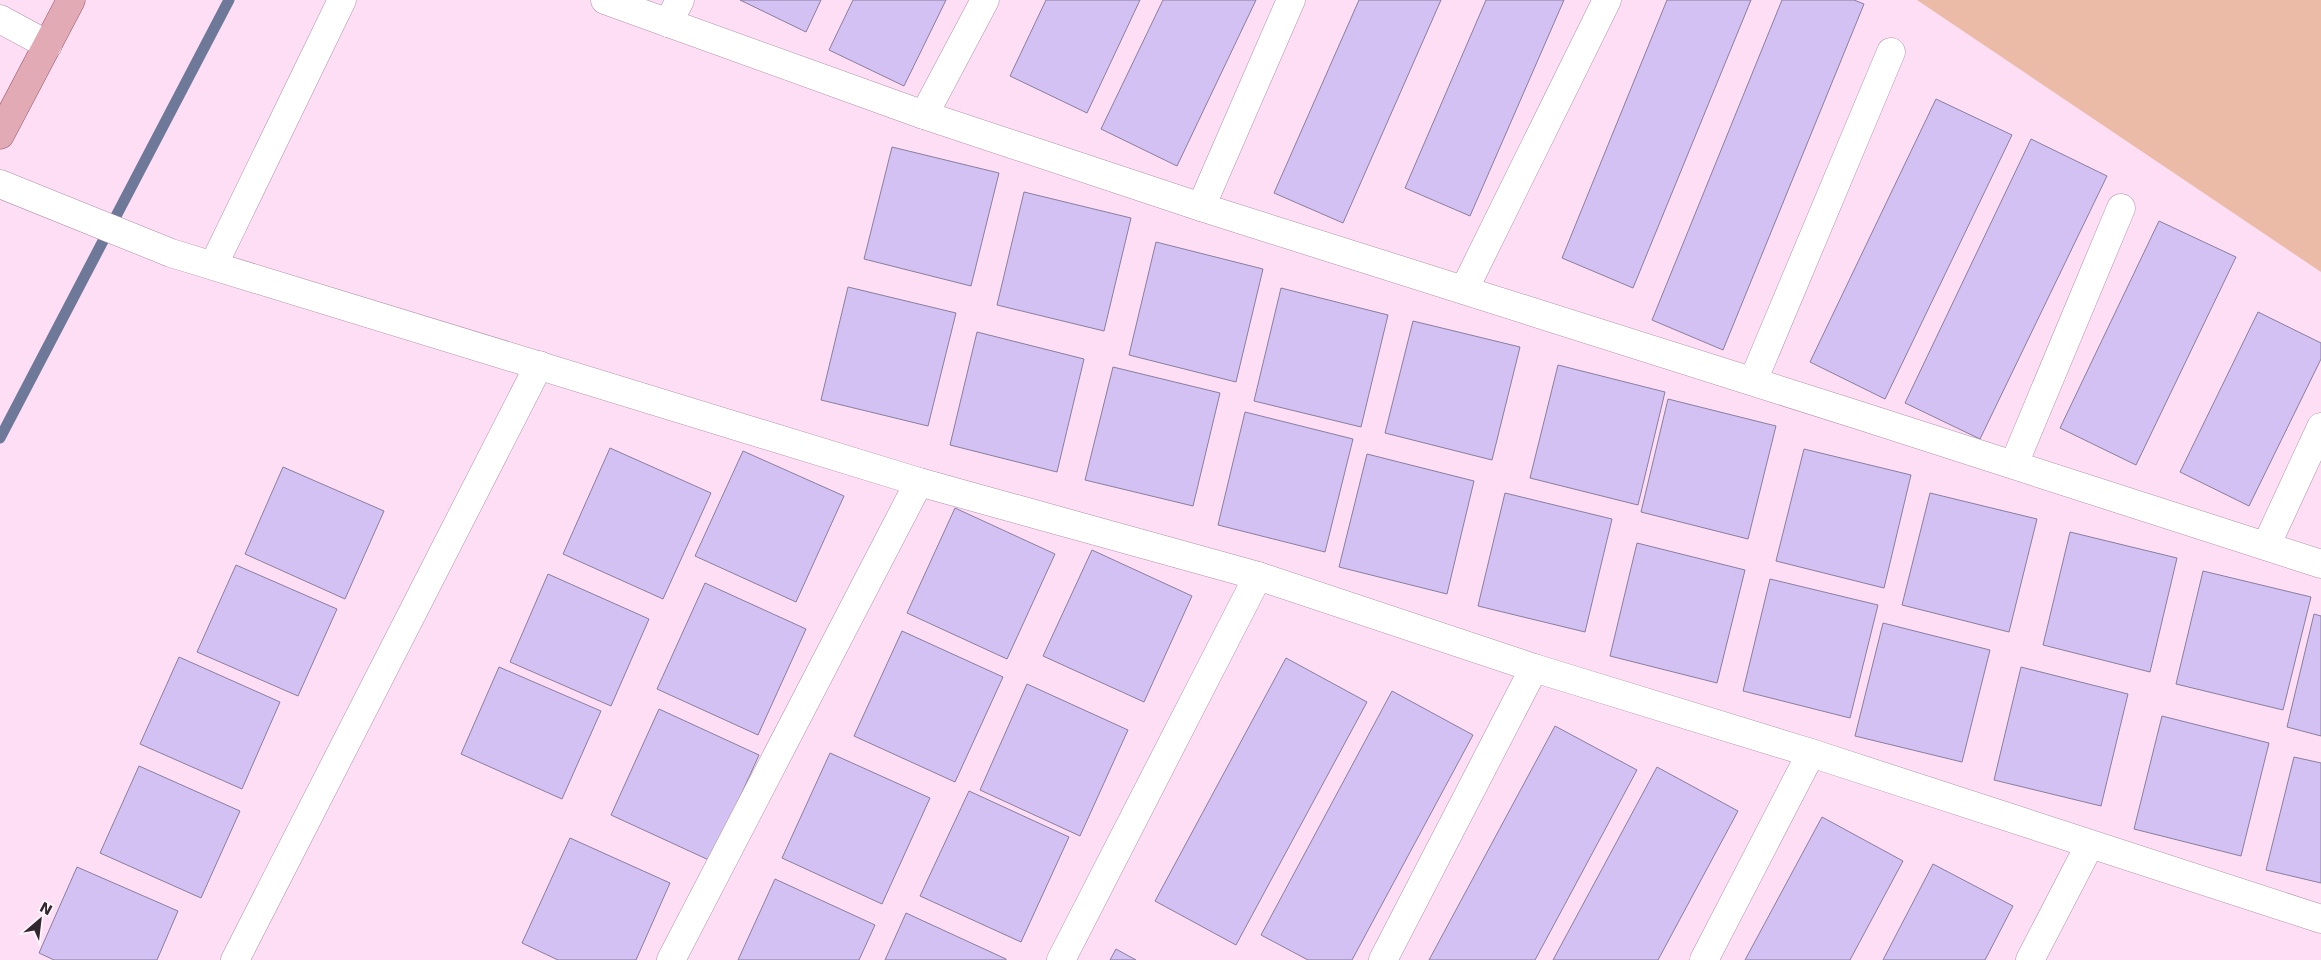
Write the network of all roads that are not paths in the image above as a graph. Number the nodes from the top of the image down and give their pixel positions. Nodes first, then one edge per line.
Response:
1 (71, 0) edge
2 (342, 0) edge
3 (605, 0) edge
4 (985, 0) edge
5 (1291, 0) edge
6 (1607, 0) edge
7 (674, 11) edge
8 (0, 19) edge
9 (48, 45) junction
10 (1891, 52) dead end
11 (924, 115) junction
12 (0, 135) edge
13 (0, 184) edge
14 (1201, 207) junction
15 (2121, 208) dead end
16 (214, 264) junction
17 (1464, 290) junction
18 (540, 365) junction
19 (1753, 381) junction
20 (2321, 427) edge
21 (2014, 464) junction
22 (919, 482) junction
23 (2266, 546) junction
24 (2321, 564) edge
25 (1258, 576) junction
26 (1534, 668) junction
27 (1811, 753) junction
28 (2090, 846) junction
29 (2321, 919) edge
30 (235, 960) edge
31 (671, 960) edge
32 (1061, 960) edge
33 (1383, 960) edge
34 (1704, 960) edge
35 (2030, 960) edge

1 - 9 main road
2 - 16 street
3 - 7 street
4 - 11 street
5 - 14 street
6 - 17 street
7 - 11 street
8 - 9 street
9 - 12 main road
10 - 19 street
11 - 14 street
13 - 16 street
14 - 17 street
15 - 21 street
16 - 18 street
17 - 19 street
18 - 22 street
18 - 30 street
19 - 21 street
20 - 23 street
21 - 23 street
22 - 25 street
22 - 31 street
23 - 24 street
25 - 26 street
25 - 32 street
26 - 27 street
26 - 33 street
27 - 28 street
27 - 34 street
28 - 29 street
28 - 35 street

